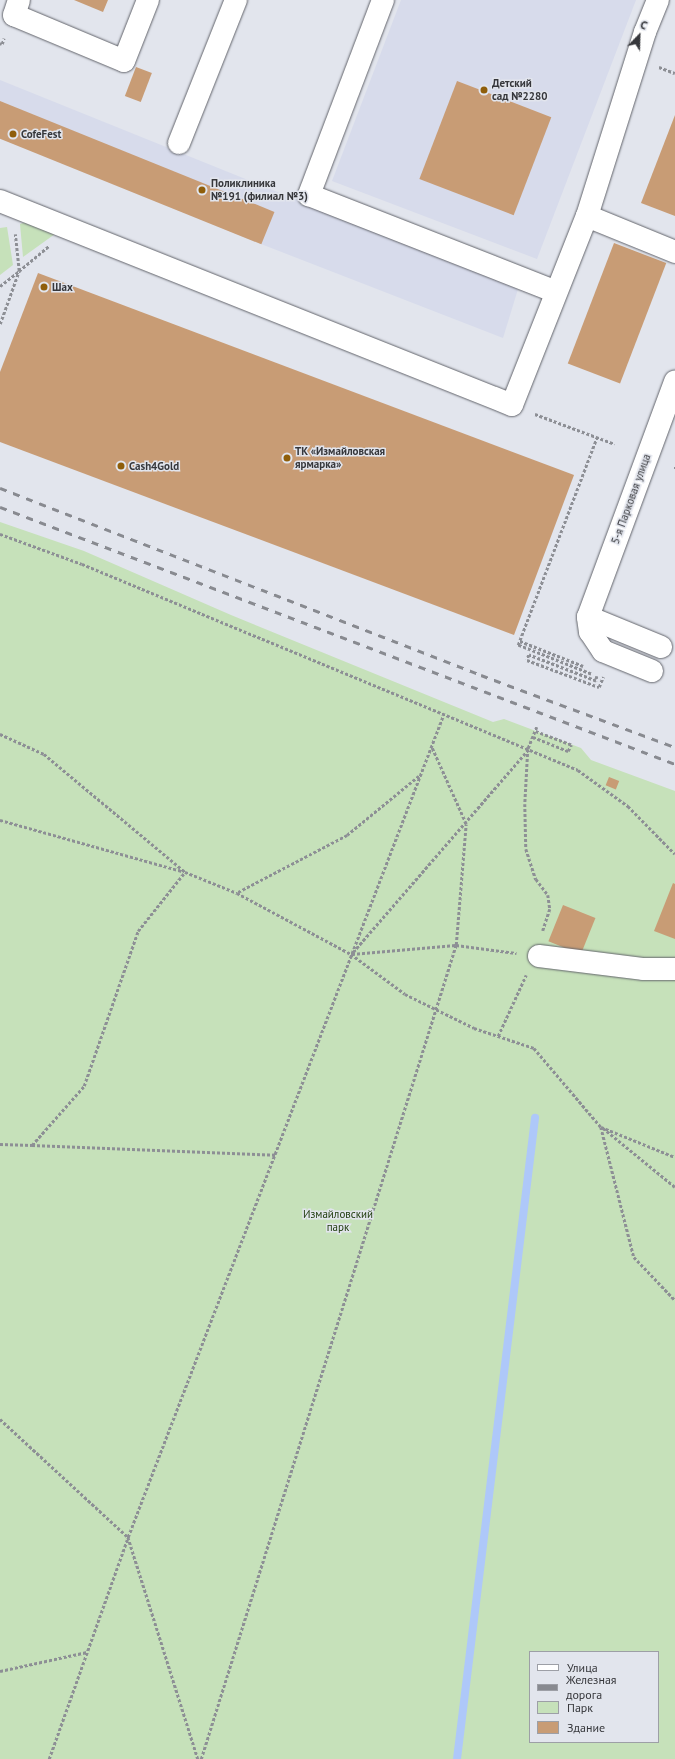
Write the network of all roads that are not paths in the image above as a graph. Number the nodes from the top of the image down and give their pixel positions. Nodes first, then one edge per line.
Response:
1 (20, 0) edge
2 (148, 0) edge
3 (236, 0) edge
4 (383, 0) edge
5 (658, 0) edge
6 (179, 143) dead end
7 (0, 201) edge
8 (587, 216) junction
9 (675, 252) edge
10 (556, 292) junction
11 (675, 382) edge
12 (588, 617) junction
13 (661, 647) dead end
14 (652, 671) dead end
15 (537, 956) road end
16 (675, 969) edge

1 - 2 street
3 - 6 street
4 - 10 street
5 - 8 street
7 - 10 street
8 - 9 street
8 - 10 street
11 - 12 street, 5-я Парковая улица
12 - 13 street
12 - 14 street
15 - 16 street

